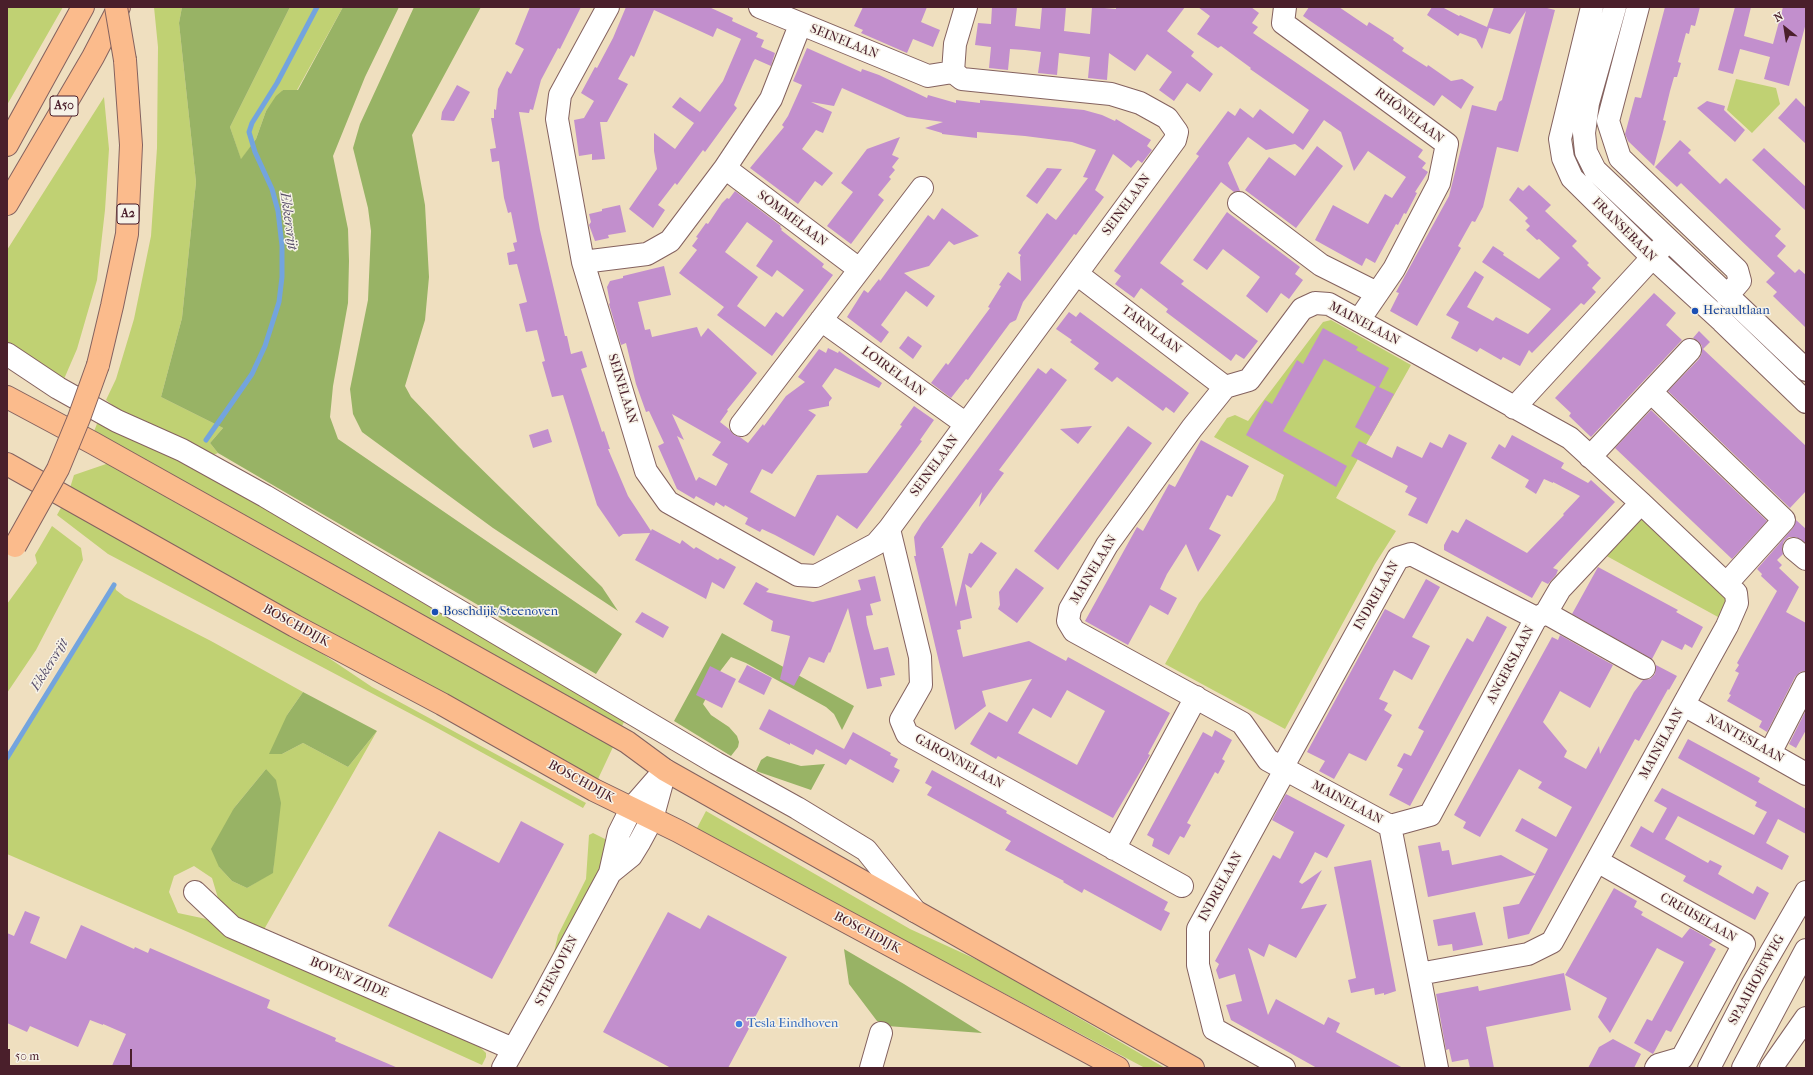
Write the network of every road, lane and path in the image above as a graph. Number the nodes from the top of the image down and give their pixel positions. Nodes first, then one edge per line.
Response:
1 (83, 7) edge
2 (116, 7) edge
3 (119, 7) edge
4 (608, 7) edge
5 (760, 7) edge
6 (966, 7) edge
7 (1285, 7) edge
8 (1592, 7) edge
9 (1615, 7) edge
10 (1638, 7) edge
11 (800, 25) junction
12 (953, 72) junction
13 (7, 145) edge
14 (725, 168) junction
15 (922, 188) dead end
16 (1239, 203) dead end
17 (7, 204) edge
18 (1669, 240) junction
19 (1652, 258) junction
20 (583, 262) junction
21 (859, 270) junction
22 (1077, 274) junction
23 (1377, 293) junction
24 (1727, 296) junction
25 (821, 320) junction
26 (1359, 320) junction
27 (1690, 350) dead end
28 (7, 354) edge
29 (1806, 370) edge
30 (1225, 387) junction
31 (1651, 392) junction
32 (7, 397) edge
33 (1806, 402) edge
34 (1514, 408) junction
35 (966, 424) junction
36 (741, 425) dead end
37 (1590, 457) junction
38 (7, 464) edge
39 (1641, 503) junction
40 (889, 529) junction
41 (11, 552) edge
42 (1727, 583) junction
43 (1541, 616) junction
44 (1644, 668) dead end
45 (1806, 683) edge
46 (1196, 698) junction
47 (1684, 705) junction
48 (1770, 753) junction
49 (1284, 769) junction
50 (665, 770) junction
51 (1806, 774) edge
52 (631, 809) junction
53 (652, 819) junction
54 (1390, 826) junction
55 (1114, 848) junction
56 (1597, 860) junction
57 (610, 873) junction
58 (1182, 886) dead end
59 (195, 892) dead end
60 (1806, 892) edge
61 (916, 912) junction
62 (1806, 950) edge
63 (1419, 974) junction
64 (1752, 985) junction
65 (1780, 999) junction
66 (1806, 1013) edge
67 (1806, 1018) edge
68 (881, 1033) dead end
69 (514, 1049) junction
70 (503, 1068) edge
71 (871, 1068) edge
72 (1118, 1068) edge
73 (1194, 1068) edge
74 (1284, 1068) edge
75 (1437, 1068) edge
76 (1656, 1068) edge
77 (1709, 1068) edge
78 (1743, 1068) edge
79 (1771, 1068) edge

1 - 13 main road, A50
2 - 41 main road, A2, bridge
3 - 17 main road, A50
4 - 20 street, SEINELAAN
5 - 11 street, SEINELAAN
6 - 12 street
7 - 23 street, RHÔNELAAN
8 - 19 street, FRANSEBAAN
9 - 18 street, FRANSEBAAN
10 - 24 street
11 - 12 street, SEINELAAN
11 - 14 street
12 - 22 street, SEINELAAN
14 - 20 street
14 - 21 street, SOMMELAAN
15 - 21 street
16 - 23 street
18 - 19 street
18 - 24 street, FRANSEBAAN
19 - 33 street, FRANSEBAAN
19 - 34 street
20 - 40 street, SEINELAAN
21 - 25 street
22 - 30 street, TARNLAAN
22 - 35 street, SEINELAAN
23 - 26 street, RHÔNELAAN
24 - 29 street, FRANSEBAAN
25 - 35 street, LOIRELAAN
25 - 36 street
26 - 30 street, MAINELAAN
26 - 34 street, MAINELAAN
27 - 31 street
28 - 61 street
30 - 46 street, MAINELAAN
31 - 37 street
31 - 42 street
32 - 50 main road
34 - 37 street, MAINELAAN
35 - 40 street, SEINELAAN
37 - 39 street, MAINELAAN
38 - 52 main road, BOSCHDIJK
39 - 42 street, MAINELAAN
39 - 43 street, ANGERSLAAN
40 - 55 street, GARONNELAAN
42 - 47 street, MAINELAAN
43 - 44 street, INDRELAAN
43 - 49 street, INDRELAAN
43 - 54 street, ANGERSLAAN
45 - 48 street
46 - 49 street, MAINELAAN
46 - 55 street
47 - 48 street, NANTESLAAN
47 - 56 street, MAINELAAN
48 - 51 street, NANTESLAAN
49 - 54 street, MAINELAAN
49 - 74 street, INDRELAAN
50 - 52 street, STEENOVEN
50 - 53 street, STEENOVEN
50 - 61 main road
52 - 53 main road, BOSCHDIJK
52 - 57 street, STEENOVEN
53 - 57 street, STEENOVEN
53 - 72 main road, BOSCHDIJK
54 - 63 street, MAINELAAN
55 - 58 street, GARONNELAAN
56 - 63 street, MAINELAAN
56 - 76 street, CREUSELAAN
57 - 69 street, STEENOVEN
59 - 69 street, BOVEN ZIJDE
60 - 64 street, SPAAIHOEFWEG
61 - 73 main road
62 - 65 street
63 - 75 street
64 - 65 street
64 - 77 street, SPAAIHOEFWEG
65 - 66 street
65 - 78 street
67 - 79 street
68 - 71 street
69 - 70 street, STEENOVEN

